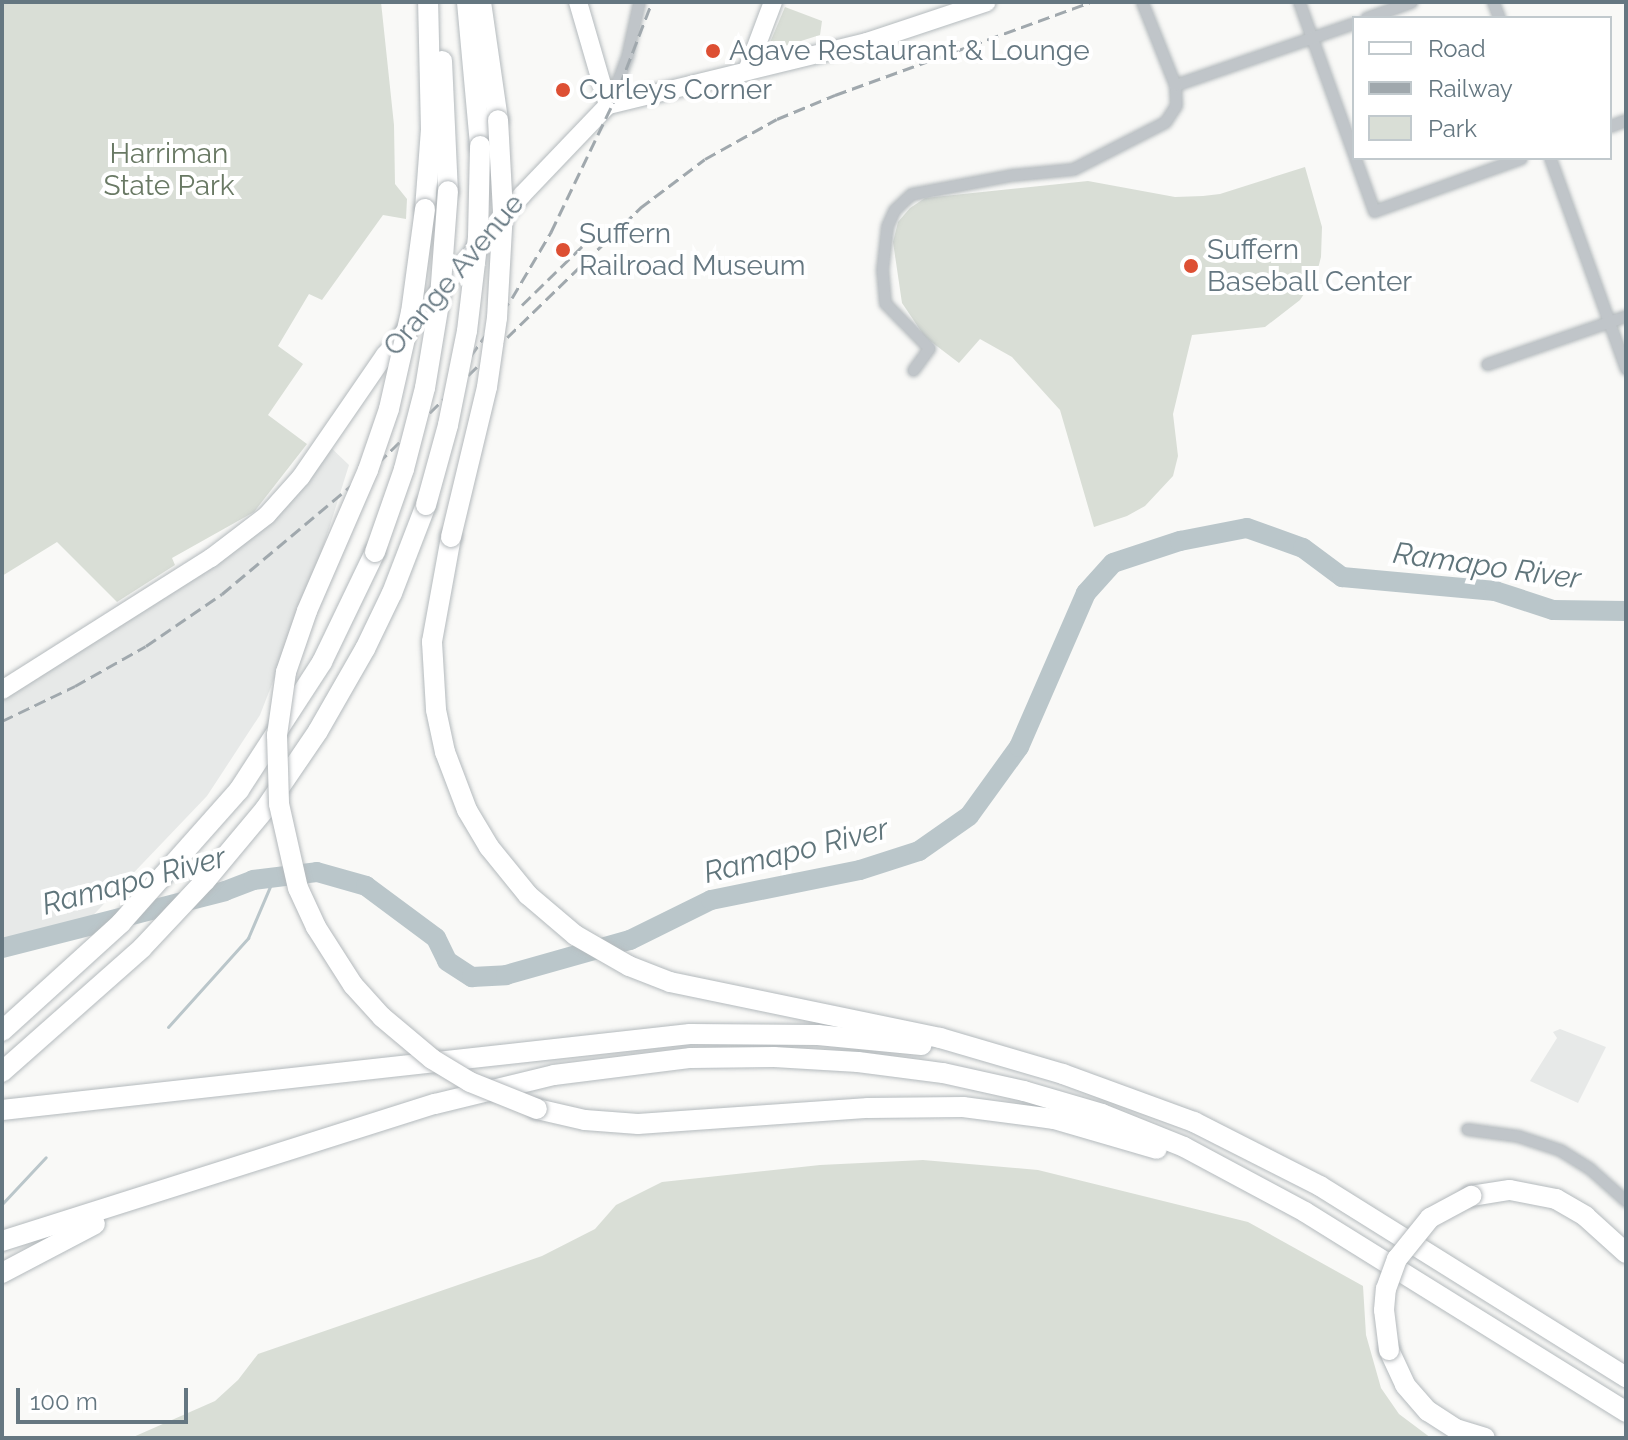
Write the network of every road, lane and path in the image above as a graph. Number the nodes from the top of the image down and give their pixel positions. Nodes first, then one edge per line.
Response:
1 (431, 2) edge
2 (467, 2) edge
3 (481, 2) edge
4 (578, 2) edge
5 (639, 2) edge
6 (773, 2) edge
7 (987, 2) edge
8 (1142, 2) edge
9 (1299, 2) edge
10 (1411, 2) edge
11 (1372, 16) edge
12 (1352, 24) edge
13 (1312, 38) junction
14 (747, 71) junction
15 (1175, 85) junction
16 (608, 105) junction
17 (1352, 148) edge
18 (1356, 160) edge
19 (1515, 160) edge
20 (1551, 160) edge
21 (1626, 316) edge
22 (1609, 322) junction
23 (1487, 364) dead end
24 (1626, 369) edge
25 (913, 370) dead end
26 (2, 690) edge
27 (2, 1031) edge
28 (974, 1050) junction
29 (2, 1072) edge
30 (6, 1110) edge
31 (1467, 1129) dead end
32 (232, 1169) junction
33 (1265, 1189) junction
34 (1626, 1201) edge
35 (2, 1241) edge
36 (1626, 1253) edge
37 (2, 1273) edge
38 (1626, 1377) edge
39 (1626, 1412) edge
40 (1485, 1438) edge

1 - 27 highway, bridge
1 - 33 highway, bridge
2 - 29 highway, bridge
3 - 28 highway, bridge
4 - 16 main road
5 - 16 street
6 - 14 main road
7 - 14 main road
8 - 15 street
9 - 13 street
10 - 11 street
12 - 13 street
13 - 15 street
13 - 17 street
14 - 16 main road
15 - 25 street
16 - 26 main road, Orange Avenue
18 - 19 street
20 - 22 street
21 - 22 street
22 - 23 street
22 - 24 street
28 - 30 highway
28 - 38 highway
31 - 34 street
32 - 33 highway
32 - 35 highway
32 - 37 highway
33 - 39 highway
36 - 40 highway, bridge

